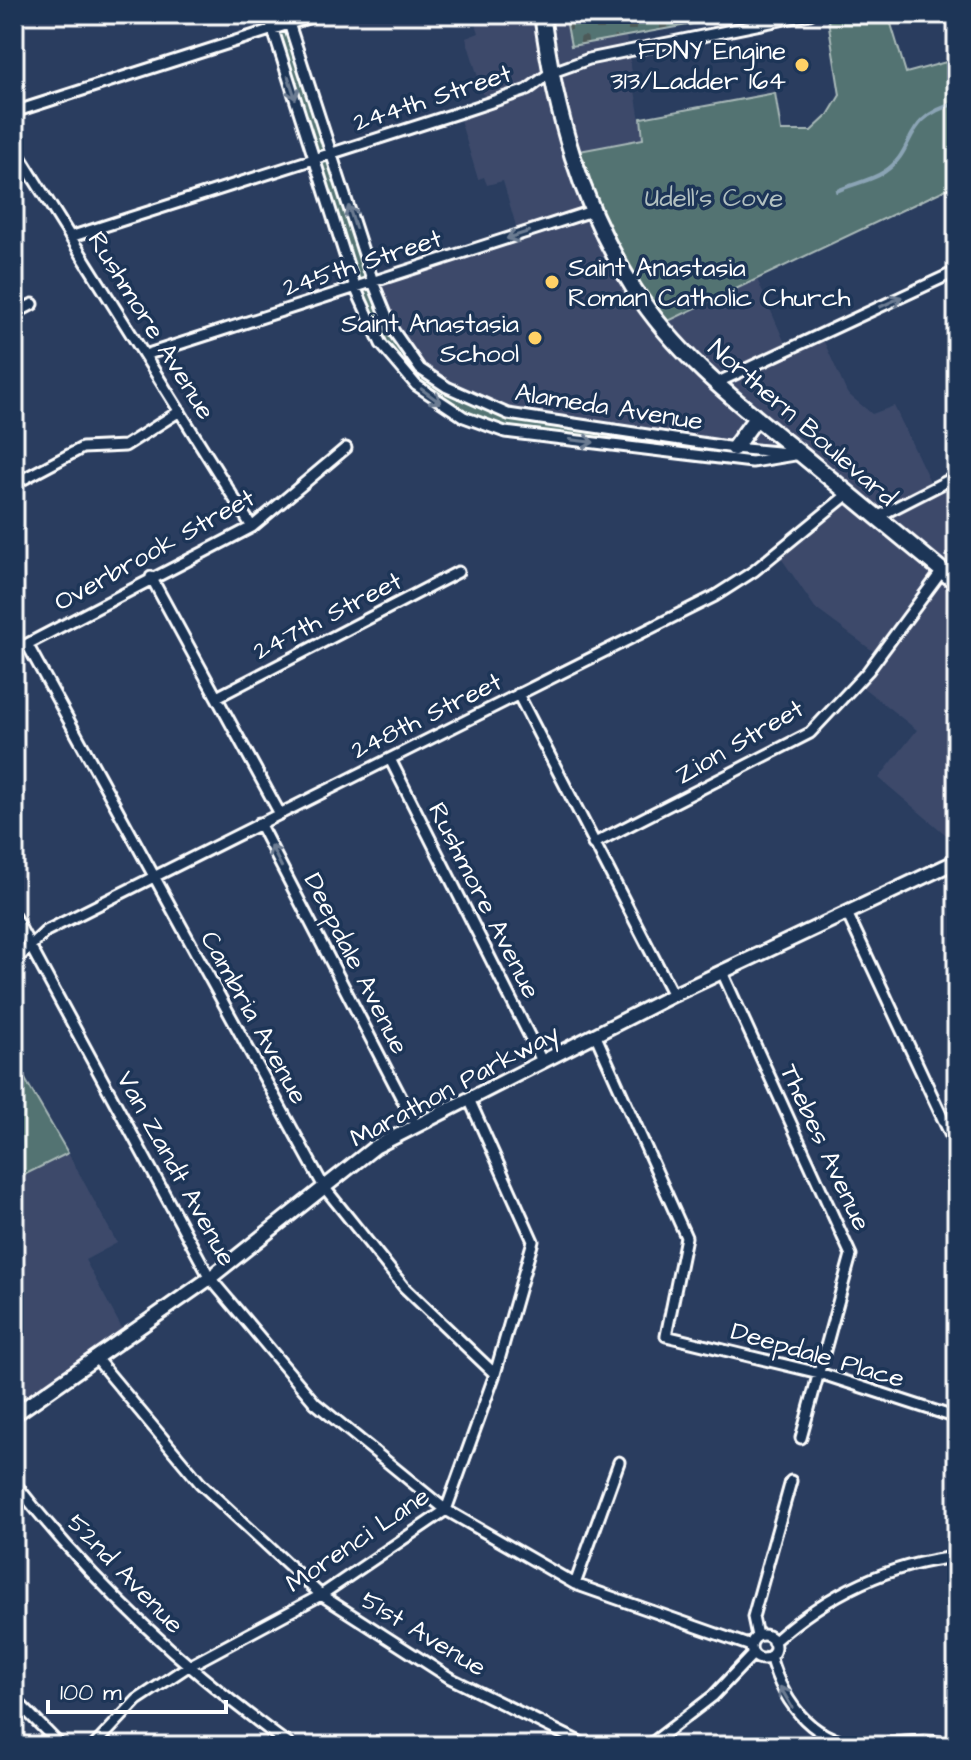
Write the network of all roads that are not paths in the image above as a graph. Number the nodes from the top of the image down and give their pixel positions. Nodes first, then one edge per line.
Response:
1 (268, 14) edge
2 (320, 14) edge
3 (542, 14) edge
4 (810, 15) edge
5 (282, 24) edge
6 (551, 80) junction
7 (14, 112) edge
8 (14, 147) edge
9 (331, 153) junction
10 (315, 158) junction
11 (592, 211) junction
12 (70, 237) junction
13 (957, 271) edge
14 (373, 282) junction
15 (355, 287) junction
16 (33, 304) dead end
17 (14, 314) edge
18 (145, 355) junction
19 (714, 384) junction
20 (180, 411) junction
21 (756, 418) junction
22 (346, 448) dead end
23 (734, 448) junction
24 (800, 454) junction
25 (957, 476) edge
26 (14, 484) edge
27 (848, 494) junction
28 (877, 517) junction
29 (252, 527) junction
30 (942, 571) junction
31 (458, 572) dead end
32 (151, 577) junction
33 (957, 583) edge
34 (27, 644) junction
35 (14, 651) edge
36 (518, 694) junction
37 (217, 697) junction
38 (390, 759) junction
39 (279, 812) junction
40 (259, 823) junction
41 (593, 844) junction
42 (957, 861) edge
43 (154, 878) junction
44 (847, 913) junction
45 (14, 916) edge
46 (30, 945) junction
47 (14, 962) edge
48 (722, 972) junction
49 (673, 995) junction
50 (595, 1034) junction
51 (542, 1061) junction
52 (469, 1099) junction
53 (415, 1124) junction
54 (957, 1149) edge
55 (324, 1187) junction
56 (210, 1278) junction
57 (95, 1357) junction
58 (819, 1373) junction
59 (495, 1374) junction
60 (14, 1415) edge
61 (957, 1418) edge
62 (801, 1438) dead end
63 (619, 1462) dead end
64 (791, 1481) dead end
65 (14, 1482) edge
66 (446, 1510) junction
67 (957, 1557) edge
68 (575, 1584) junction
69 (321, 1595) junction
70 (757, 1636) junction
71 (773, 1642) junction
72 (752, 1650) junction
73 (770, 1656) junction
74 (187, 1667) junction
75 (14, 1698) edge
76 (61, 1746) edge
77 (94, 1746) edge
78 (291, 1746) edge
79 (587, 1746) edge
80 (648, 1746) edge
81 (957, 1746) edge

1 - 5 street, Alameda Avenue
2 - 5 street
3 - 6 main road, Northern Boulevard
4 - 6 street, 244th Street
5 - 7 street
5 - 9 street, Alameda Avenue
5 -> 10 street, Alameda Avenue
6 - 9 street, 244th Street
6 - 11 main road, Northern Boulevard
8 - 12 street, Rushmore Avenue
9 - 10 street, 244th Street
14 -> 9 street, Alameda Avenue
10 - 12 street, 244th Street
10 - 15 street, Alameda Avenue
11 -> 14 street, 245th Street
11 - 19 main road, Northern Boulevard
12 - 18 street, Rushmore Avenue
19 -> 13 street
14 - 15 street, 245th Street
14 - 23 street, Alameda Avenue
15 - 18 street, 245th Street
15 -> 24 street, Alameda Avenue
16 - 17 street
18 - 20 street, Rushmore Avenue
19 - 21 main road, Northern Boulevard
20 - 26 street
20 - 29 street, Rushmore Avenue
21 - 23 main road
21 - 24 main road, Northern Boulevard
22 - 29 street, Overbrook Street
23 - 24 street, Alameda Avenue
24 - 27 main road, Northern Boulevard
25 - 28 street
27 - 28 main road, Northern Boulevard
27 - 36 street, 248th Street
28 - 30 main road, Northern Boulevard
29 - 32 street, Overbrook Street
30 - 33 main road, Northern Boulevard
30 - 41 street, Zion Street
31 - 37 street, 247th Street
32 - 34 street, Overbrook Street
32 - 37 street
34 - 35 street, Overbrook Street
34 - 43 street, Cambria Avenue
36 - 38 street, 248th Street
36 - 41 street
37 - 39 street
38 - 39 street, 248th Street
38 - 51 street, Rushmore Avenue
39 - 40 street, 248th Street
40 - 43 street, 248th Street
53 -> 40 street, Deepdale Avenue
41 - 49 street
42 - 44 street, Marathon Parkway
43 - 46 street, 248th Street
43 - 55 street, Cambria Avenue
44 - 48 street, Marathon Parkway
44 - 54 street
45 - 46 street, Van Zandt Avenue
46 - 47 street, 248th Street
46 - 56 street, Van Zandt Avenue
48 - 49 street, Marathon Parkway
48 - 58 street, Thebes Avenue
49 - 50 street, Marathon Parkway
50 - 51 street, Marathon Parkway
50 - 58 street, Deepdale Place
51 - 52 street, Marathon Parkway
52 - 53 street, Marathon Parkway
52 - 59 street, Morenci Lane
53 - 55 street, Marathon Parkway
55 - 56 street, Marathon Parkway
55 - 59 street, Cambria Avenue
56 - 57 street, Marathon Parkway
56 - 66 street, Van Zandt Avenue
57 - 60 street, Marathon Parkway
57 - 69 street, 51st Avenue
58 - 61 street, Deepdale Place
58 - 62 street, Thebes Avenue
59 - 66 street, Morenci Lane
63 - 68 street
64 - 70 street
65 - 74 street, 52nd Avenue
66 - 68 street, Van Zandt Avenue
66 - 69 street, Morenci Lane
67 - 71 street
68 - 72 street, Van Zandt Avenue
69 - 74 street, Morenci Lane
69 - 79 street, 51st Avenue
70 - 71 street
70 - 72 street
71 - 73 street
72 - 73 street
72 - 80 street
81 -> 73 street
74 - 77 street, Morenci Lane
74 - 78 street, 52nd Avenue
75 - 76 street

